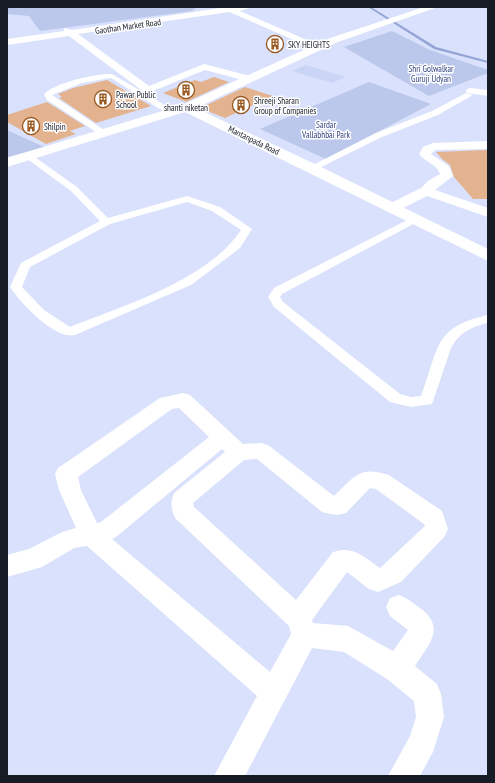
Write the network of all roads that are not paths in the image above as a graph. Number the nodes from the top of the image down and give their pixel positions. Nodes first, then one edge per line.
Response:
1 (222, 7) edge
2 (248, 7) edge
3 (433, 7) edge
4 (230, 9) edge
5 (443, 9) dead end
6 (207, 10) edge
7 (409, 18) junction
8 (69, 32) junction
9 (9, 40) edge
10 (318, 47) junction
11 (250, 79) junction
12 (470, 93) joint
13 (488, 93) edge
14 (179, 111) junction
15 (104, 134) junction
16 (488, 145) edge
17 (29, 156) junction
18 (7, 163) edge
19 (312, 168) junction
20 (431, 187) junction
21 (488, 202) edge
22 (392, 208) junction
23 (488, 213) edge
24 (415, 219) junction
25 (106, 222) junction
26 (488, 256) edge
27 (488, 319) edge
28 (223, 437) junction
29 (239, 452) junction
30 (91, 535) junction
31 (7, 566) edge
32 (399, 607) dead end
33 (302, 626) junction
34 (398, 669) junction
35 (274, 693) junction
36 (229, 776) edge
37 (403, 776) edge

1 - 6 street, Gaothan Market Road
2 - 4 street, Gaothan Market Road
3 - 7 street
4 - 6 street, Gaothan Market Road
4 - 10 street
5 - 7 street
6 - 8 street, Gaothan Market Road
7 - 10 street
8 - 9 street, Gaothan Market Road
8 - 11 street
10 - 11 street
11 - 14 street
12 - 13 street
12 - 19 street
14 - 15 street
14 - 15 street
14 - 19 street, Mantanpada Road
15 - 17 street
16 - 20 street
17 - 18 street
17 - 25 street
19 - 22 street, Mantanpada Road
20 - 21 street
20 - 22 street
20 - 23 street
22 - 24 street, Mantanpada Road
24 - 26 street, Mantanpada Road
24 - 27 street
25 - 25 street
28 - 29 street
28 - 30 street
28 - 30 street
29 - 33 street
29 - 33 street
30 - 31 street
30 - 35 street
32 - 34 street
33 - 34 street
33 - 35 street
34 - 37 street
35 - 36 street

